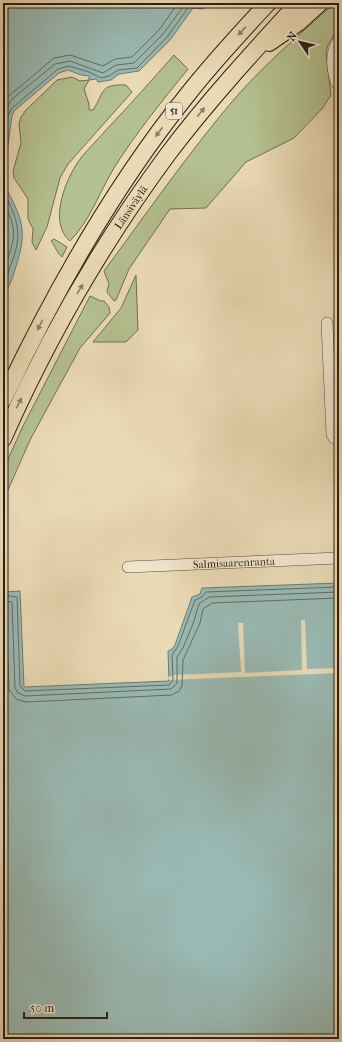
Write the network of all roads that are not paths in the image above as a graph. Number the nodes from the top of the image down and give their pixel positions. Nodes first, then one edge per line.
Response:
1 (268, 3) edge
2 (298, 3) edge
3 (320, 3) edge
4 (339, 39) edge
5 (246, 59) junction
6 (336, 82) dead end
7 (327, 323) dead end
8 (3, 400) edge
9 (3, 439) edge
10 (339, 440) edge
11 (339, 558) edge
12 (128, 567) dead end

1 -> 8 highway, Länsiväylä / 51
2 - 5 highway, Länsiväylä / 51
3 - 5 highway
4 - 6 street
9 -> 5 highway, Länsiväylä / 51
7 - 10 street
11 - 12 street, Salmisaarenranta

